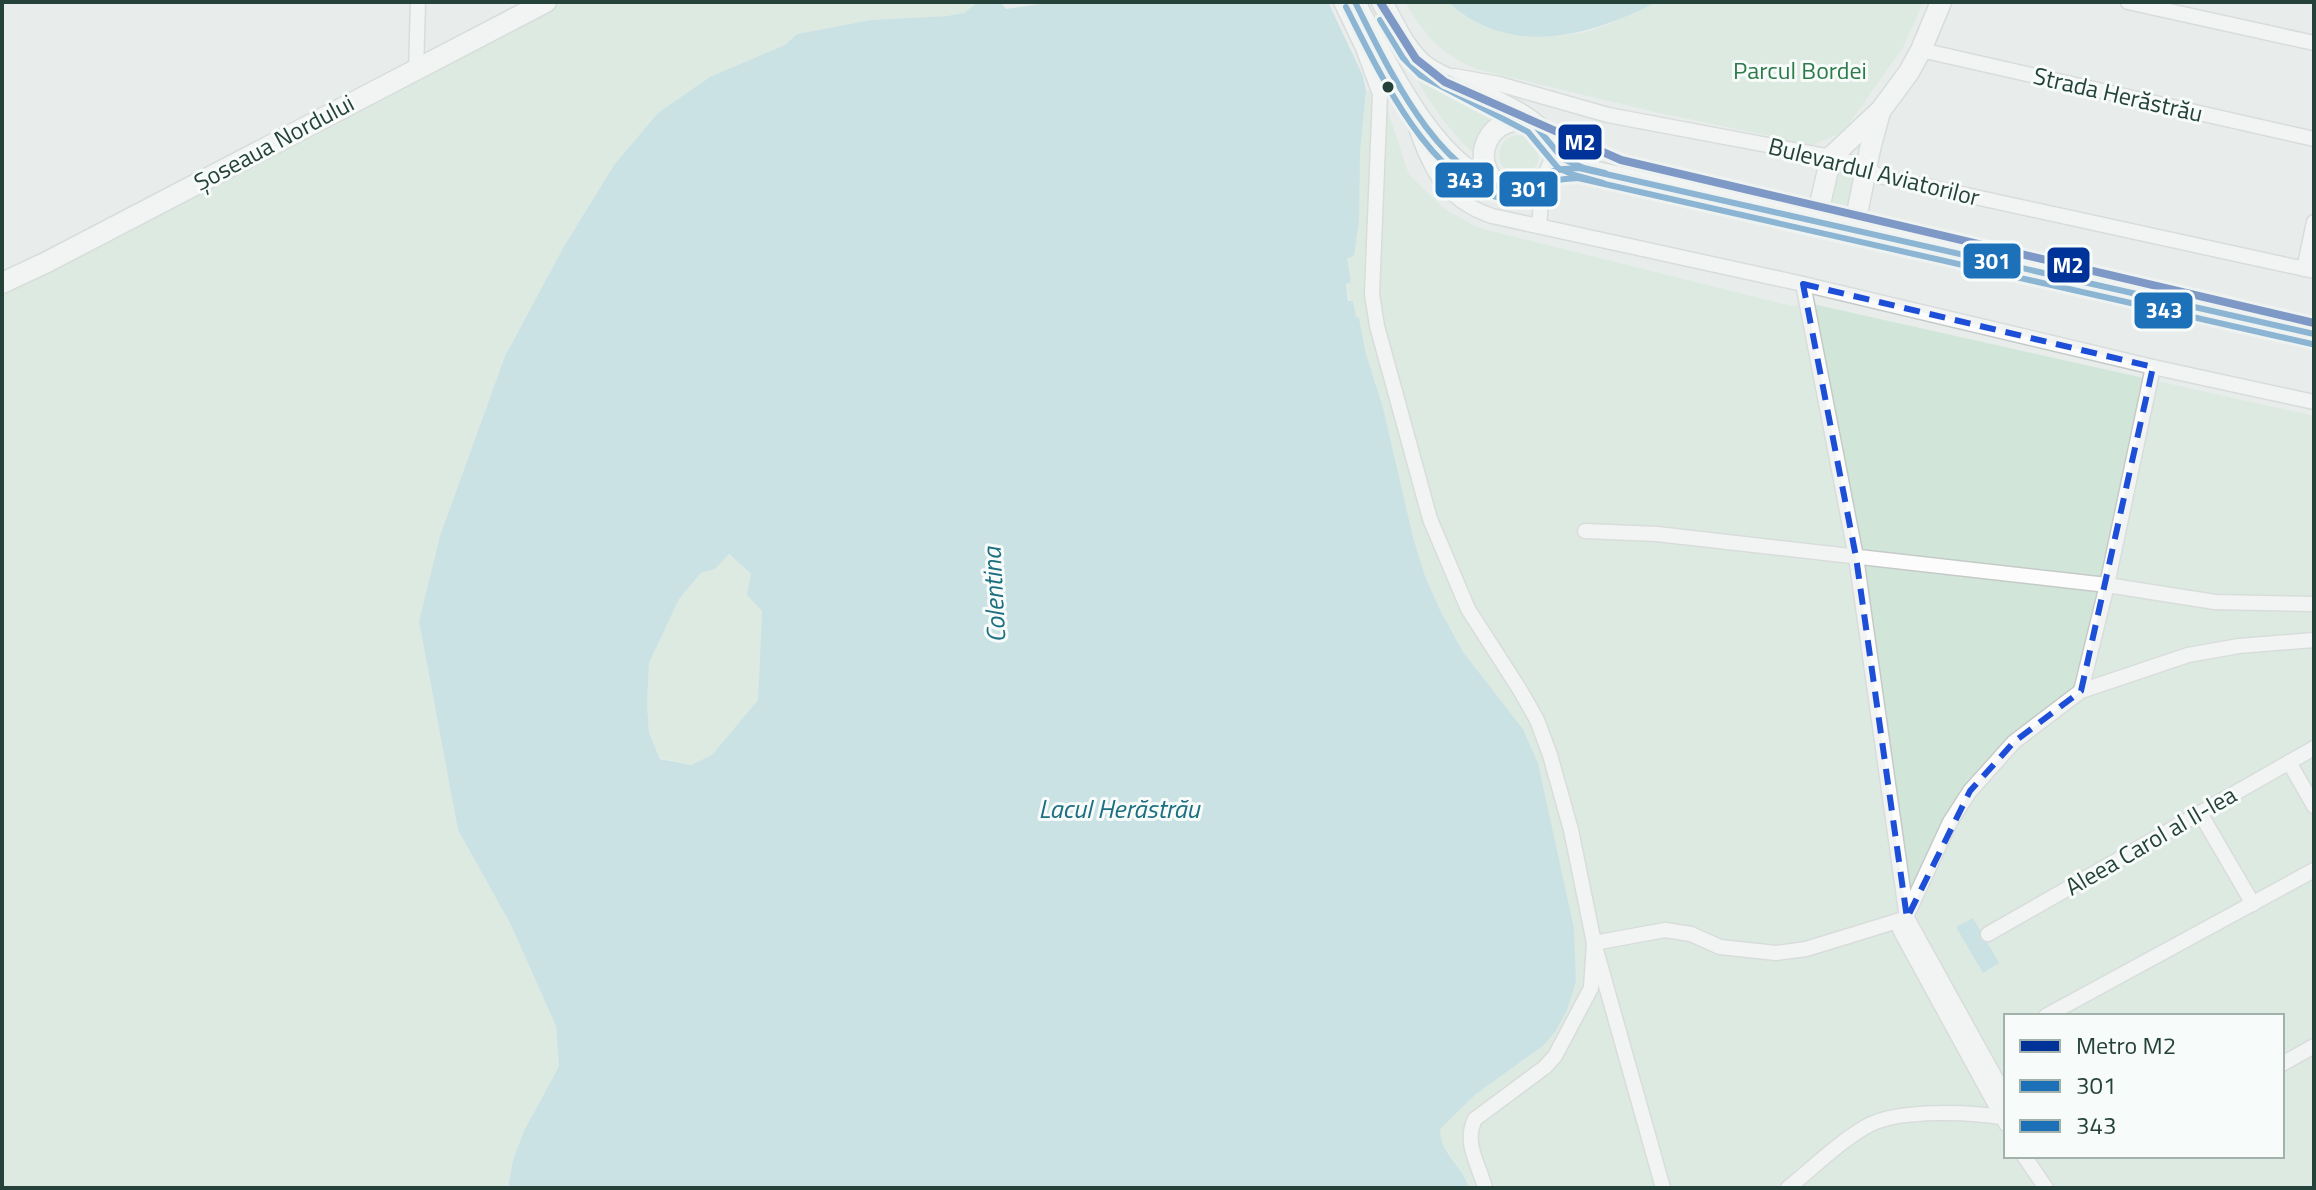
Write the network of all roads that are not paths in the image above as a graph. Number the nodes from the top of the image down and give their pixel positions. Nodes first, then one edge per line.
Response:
1 (418, 2) edge
2 (546, 2) edge
3 (1341, 2) edge
4 (1355, 2) edge
5 (1382, 2) edge
6 (1941, 2) edge
7 (2128, 2) edge
8 (2314, 43) edge
9 (1921, 50) junction
10 (416, 70) junction
11 (1435, 72) junction
12 (1407, 100) junction
13 (1881, 110) junction
14 (1534, 124) junction
15 (2314, 139) edge
16 (1553, 150) junction
17 (1831, 157) junction
18 (1579, 168) junction
19 (1866, 168) junction
20 (1546, 177) junction
21 (1509, 189) junction
22 (1816, 221) junction
23 (2314, 222) edge
24 (1539, 226) junction
25 (1846, 227) junction
26 (2309, 270) edge
27 (2, 283) edge
28 (1803, 284) junction
29 (2314, 334) edge
30 (2153, 367) junction
31 (2314, 402) edge
32 (1585, 531) dead end
33 (1856, 557) junction
34 (2107, 585) junction
35 (2314, 604) edge
36 (2314, 640) edge
37 (2081, 691) junction
38 (2314, 748) edge
39 (2289, 762) junction
40 (2314, 806) edge
41 (2200, 813) junction
42 (2314, 870) edge
43 (2253, 904) junction
44 (1907, 918) junction
45 (1988, 934) dead end
46 (1594, 943) junction
47 (2050, 1014) edge
48 (2314, 1046) edge
49 (2284, 1063) edge
50 (2004, 1093) edge
51 (2004, 1118) edge
52 (2004, 1120) edge
53 (2025, 1158) edge
54 (1485, 1188) edge
55 (1663, 1188) edge
56 (1788, 1188) edge
57 (2046, 1188) edge

1 - 10 street
2 - 10 main road, Șoseaua Nordului
3 - 46 street
4 - 12 main road
5 - 11 main road
6 - 9 main road
7 - 8 street
9 - 13 main road
9 - 15 street, Strada Herăstrău
10 - 27 main road, Șoseaua Nordului
11 - 14 main road
11 - 17 street, Bulevardul Aviatorilor
12 - 21 main road
12 - 24 street
13 - 17 main road
13 - 19 main road
14 - 16 main road
14 - 21 main road
16 - 18 main road
16 - 20 main road
17 - 19 street, Bulevardul Aviatorilor
17 - 22 main road
18 - 20 main road
18 - 22 main road
19 - 25 main road
19 - 26 street, Bulevardul Aviatorilor
20 - 21 main road
20 - 24 street
21 - 24 street
22 - 25 main road
23 - 26 street
24 - 28 street
25 - 29 main road
28 - 30 street
28 - 33 street
30 - 31 street
30 - 34 street
32 - 33 street
33 - 34 street
33 - 44 street
34 - 35 street
34 - 37 street
36 - 37 street
37 - 44 street
38 - 39 street, Aleea Carol al II-lea
39 - 40 street
39 - 41 street, Aleea Carol al II-lea
41 - 43 street
41 - 45 street, Aleea Carol al II-lea
42 - 43 street
43 - 47 street
44 - 46 street
44 - 50 street
44 - 51 street
46 - 54 street
46 - 55 street
48 - 49 street
52 - 56 street
53 - 57 street

